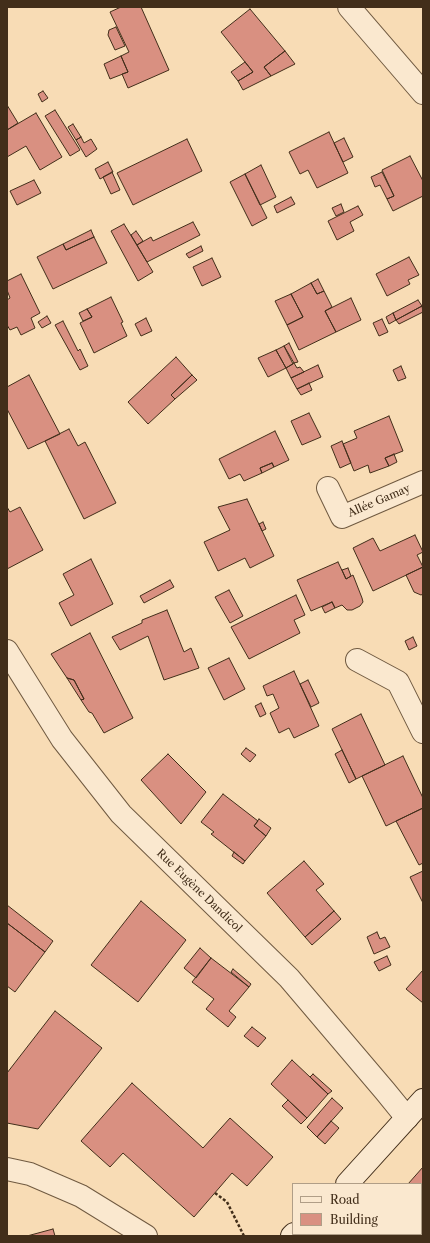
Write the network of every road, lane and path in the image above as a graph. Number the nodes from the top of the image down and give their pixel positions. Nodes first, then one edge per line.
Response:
1 (349, 7) edge
2 (423, 93) edge
3 (423, 482) edge
4 (328, 488) dead end
5 (7, 651) edge
6 (357, 660) dead end
7 (423, 732) edge
8 (423, 1100) edge
9 (407, 1118) junction
10 (7, 1169) edge
11 (348, 1183) edge
12 (215, 1193) dead end
13 (146, 1236) edge
14 (244, 1236) edge

1 - 2 street
3 - 4 street, Allée Gamay
5 - 9 street, Rue Eugène Dandicol
6 - 7 street
8 - 9 street
9 - 11 street
10 - 13 street
12 - 14 path

